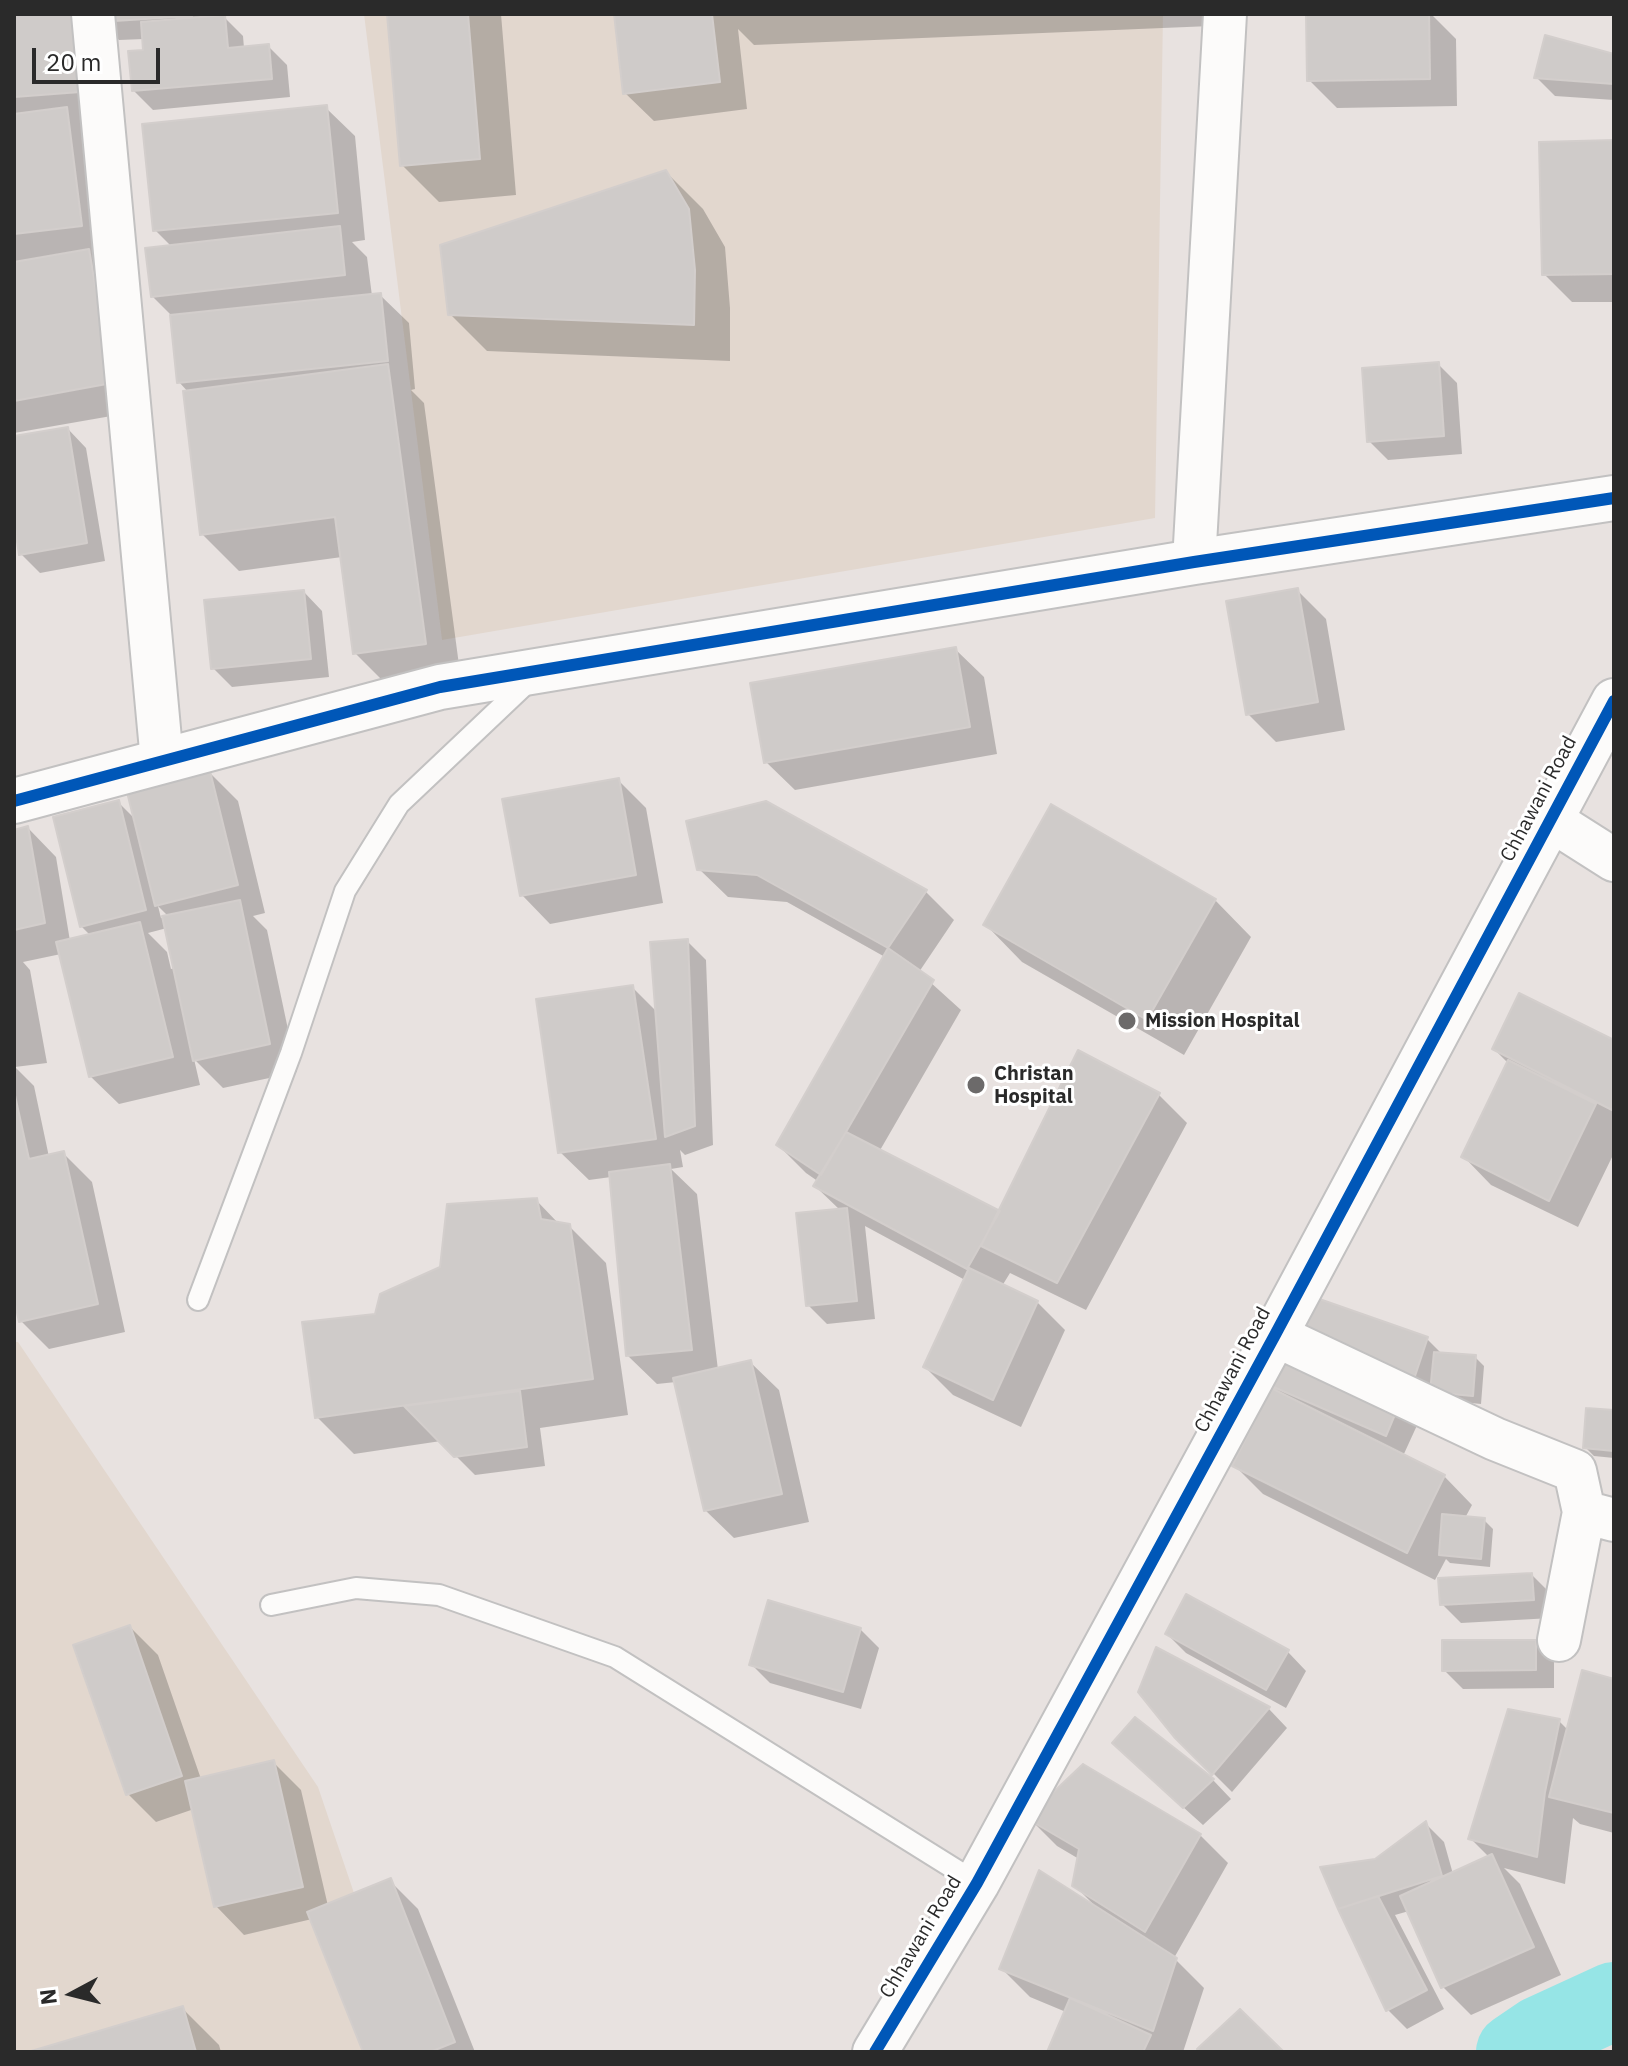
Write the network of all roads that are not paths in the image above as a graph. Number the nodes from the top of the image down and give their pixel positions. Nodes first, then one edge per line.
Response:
1 (93, 14) edge
2 (1225, 14) edge
3 (1614, 498) edge
4 (1194, 562) junction
5 (539, 671) junction
6 (1614, 701) edge
7 (162, 761) junction
8 (14, 801) edge
9 (1551, 820) junction
10 (1614, 860) edge
11 (198, 1300) dead end
12 (1275, 1335) junction
13 (1599, 1516) edge
14 (271, 1605) dead end
15 (1559, 1640) dead end
16 (977, 1883) junction
17 (875, 2052) edge

1 - 7 street
2 - 4 street
3 - 4 street
4 - 5 street
5 - 7 street
5 - 11 lane
6 - 9 street, Chhawani Road
7 - 8 street
9 - 10 street
9 - 12 street, Chhawani Road
12 - 13 street
12 - 16 street, Chhawani Road
13 - 15 street
14 - 16 lane
16 - 17 street, Chhawani Road

